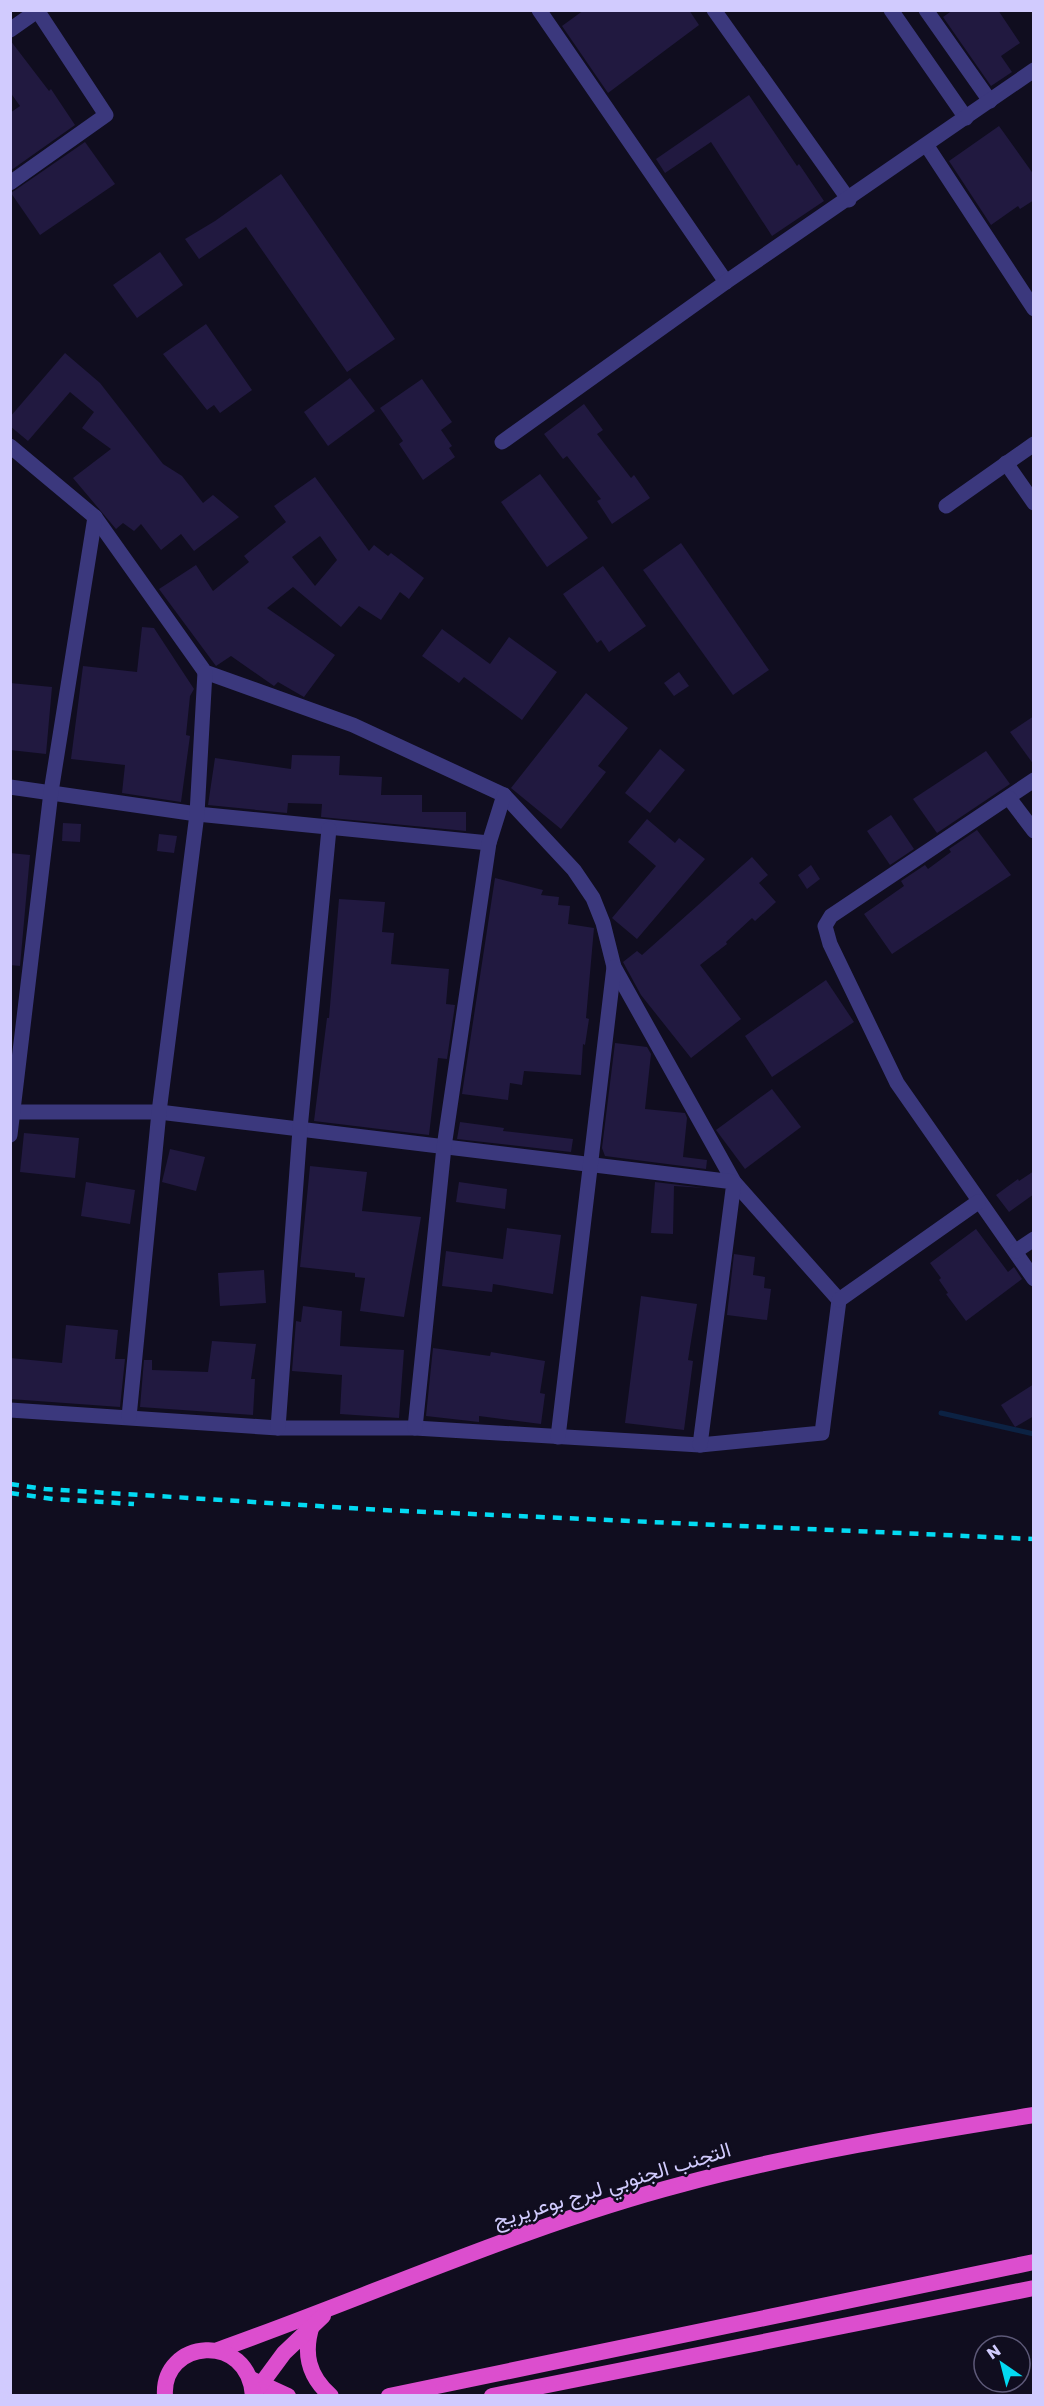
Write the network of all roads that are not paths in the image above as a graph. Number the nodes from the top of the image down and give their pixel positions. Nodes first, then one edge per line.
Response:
1 (539, 10) edge
2 (714, 10) edge
3 (891, 10) edge
4 (926, 10) edge
5 (37, 11) edge
6 (10, 30) edge
7 (1034, 70) edge
8 (990, 101) junction
9 (966, 118) junction
10 (927, 146) junction
11 (10, 183) edge
12 (849, 200) junction
13 (726, 282) junction
14 (1034, 309) edge
15 (502, 442) dead end
16 (1034, 444) edge
17 (10, 446) edge
18 (1006, 463) junction
19 (1034, 503) edge
20 (946, 506) dead end
21 (95, 517) junction
22 (205, 672) junction
23 (1034, 780) edge
24 (10, 787) edge
25 (51, 792) junction
26 (504, 795) junction
27 (1009, 798) junction
28 (197, 814) junction
29 (328, 829) junction
30 (1034, 831) edge
31 (489, 843) junction
32 (614, 967) junction
33 (12, 1112) edge
34 (159, 1112) junction
35 (300, 1129) junction
36 (10, 1135) edge
37 (444, 1147) junction
38 (589, 1165) junction
39 (734, 1182) junction
40 (978, 1202) junction
41 (1034, 1239) edge
42 (1016, 1251) junction
43 (1034, 1279) edge
44 (838, 1300) junction
45 (10, 1410) edge
46 (129, 1417) junction
47 (278, 1428) junction
48 (415, 1428) junction
49 (558, 1437) junction
50 (700, 1445) junction
51 (1034, 2115) edge
52 (1034, 2262) edge
53 (1034, 2288) edge
54 (339, 2304) junction
55 (312, 2325) junction
56 (218, 2350) junction
57 (254, 2386) edge
58 (163, 2394) edge
59 (288, 2396) edge
60 (331, 2396) edge
61 (389, 2396) edge
62 (492, 2396) edge

1 - 13 street
2 - 12 street
3 - 9 street
4 - 8 street
5 - 6 street
5 - 11 street
7 - 8 street
8 - 9 street
9 - 10 street
10 - 12 street
10 - 14 street
12 - 13 street
13 - 15 street
16 - 18 street
17 - 21 street
18 - 19 street
18 - 20 street
21 - 22 street
21 - 25 street
22 - 26 street
22 - 28 street
23 - 27 street
24 - 25 street
25 - 28 street
25 - 33 street
26 - 31 street
26 - 32 street
27 - 30 street
27 - 40 street
28 - 29 street
28 - 34 street
29 - 31 street
29 - 35 street
31 - 37 street
32 - 38 street
32 - 39 street
33 - 34 street
33 - 36 street
34 - 35 street
34 - 46 street
35 - 37 street
35 - 47 street
37 - 38 street
37 - 48 street
38 - 39 street
38 - 49 street
39 - 44 street
39 - 50 street
40 - 42 street
40 - 44 street
41 - 42 street
42 - 43 street
44 - 50 street
45 - 46 street
46 - 47 street
47 - 48 street
48 - 49 street
49 - 50 street
51 - 54 highway, التجنب الجنوبي لبرج بوعريريج
52 - 61 highway
53 - 62 highway
54 - 55 highway
54 - 56 highway, التجنب الجنوبي لبرج بوعريريج
55 - 57 highway
55 - 60 highway
56 - 57 highway
56 - 58 highway, التجنب الجنوبي لبرج بوعريريج
57 - 59 highway

